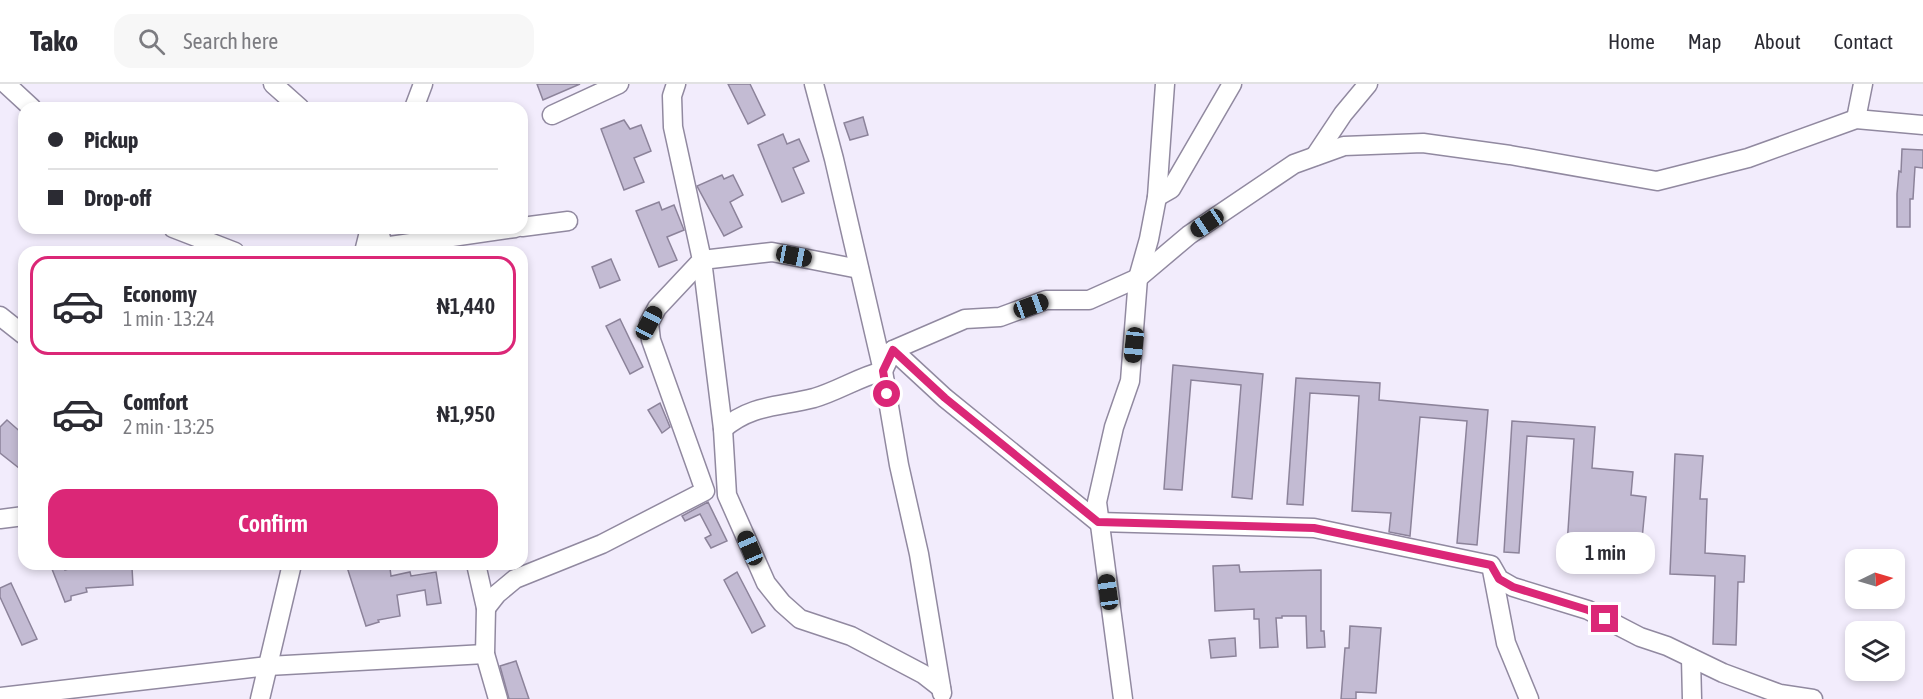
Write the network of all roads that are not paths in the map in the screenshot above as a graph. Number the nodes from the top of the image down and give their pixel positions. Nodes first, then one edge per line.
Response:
1 (6, 84) edge
2 (273, 84) edge
3 (423, 84) edge
4 (619, 84) edge
5 (676, 84) edge
6 (814, 84) edge
7 (1165, 84) edge
8 (1232, 84) edge
9 (1368, 84) edge
10 (1863, 84) edge
11 (26, 102) edge
12 (293, 102) edge
13 (416, 102) edge
14 (552, 115) dead end
15 (1856, 119) junction
16 (1923, 125) edge
17 (1315, 156) junction
18 (1157, 198) junction
19 (568, 221) dead end
20 (528, 226) edge
21 (188, 234) edge
22 (478, 234) edge
23 (220, 246) edge
24 (403, 246) edge
25 (702, 260) junction
26 (859, 269) junction
27 (1138, 278) junction
28 (0, 316) edge
29 (18, 330) edge
30 (893, 350) junction
31 (883, 371) junction
32 (723, 429) junction
33 (705, 491) junction
34 (728, 495) junction
35 (18, 517) edge
36 (0, 519) edge
37 (1098, 522) junction
38 (1491, 565) junction
39 (291, 570) edge
40 (477, 570) edge
41 (486, 608) junction
42 (485, 654) junction
43 (1691, 658) junction
44 (268, 666) junction
45 (942, 693) edge
46 (0, 697) edge
47 (1774, 697) edge
48 (260, 699) edge
49 (498, 699) edge
50 (1123, 699) edge
51 (1529, 699) edge
52 (1692, 699) edge
53 (1813, 699) edge

1 - 11 street
2 - 12 street
3 - 13 street
4 - 14 street
5 - 25 street
6 - 26 street
7 - 18 street
8 - 18 street
9 - 17 street
10 - 15 street
15 - 16 street
15 - 17 street
17 - 27 street
18 - 27 street
19 - 20 street
21 - 23 street
22 - 24 street
25 - 26 street
25 - 32 street
25 - 33 street
26 - 31 street
27 - 30 street
27 - 37 street
28 - 29 street
30 - 31 street
30 - 37 street
31 - 32 street
31 - 45 street
32 - 34 street
33 - 34 street
33 - 41 street
34 - 45 street
35 - 36 street
37 - 38 street
37 - 50 street
38 - 43 street
38 - 51 street
39 - 44 street
40 - 41 street
41 - 42 street
42 - 44 street
42 - 49 street
43 - 47 street
43 - 52 street
44 - 46 street
44 - 48 street
47 - 53 street

